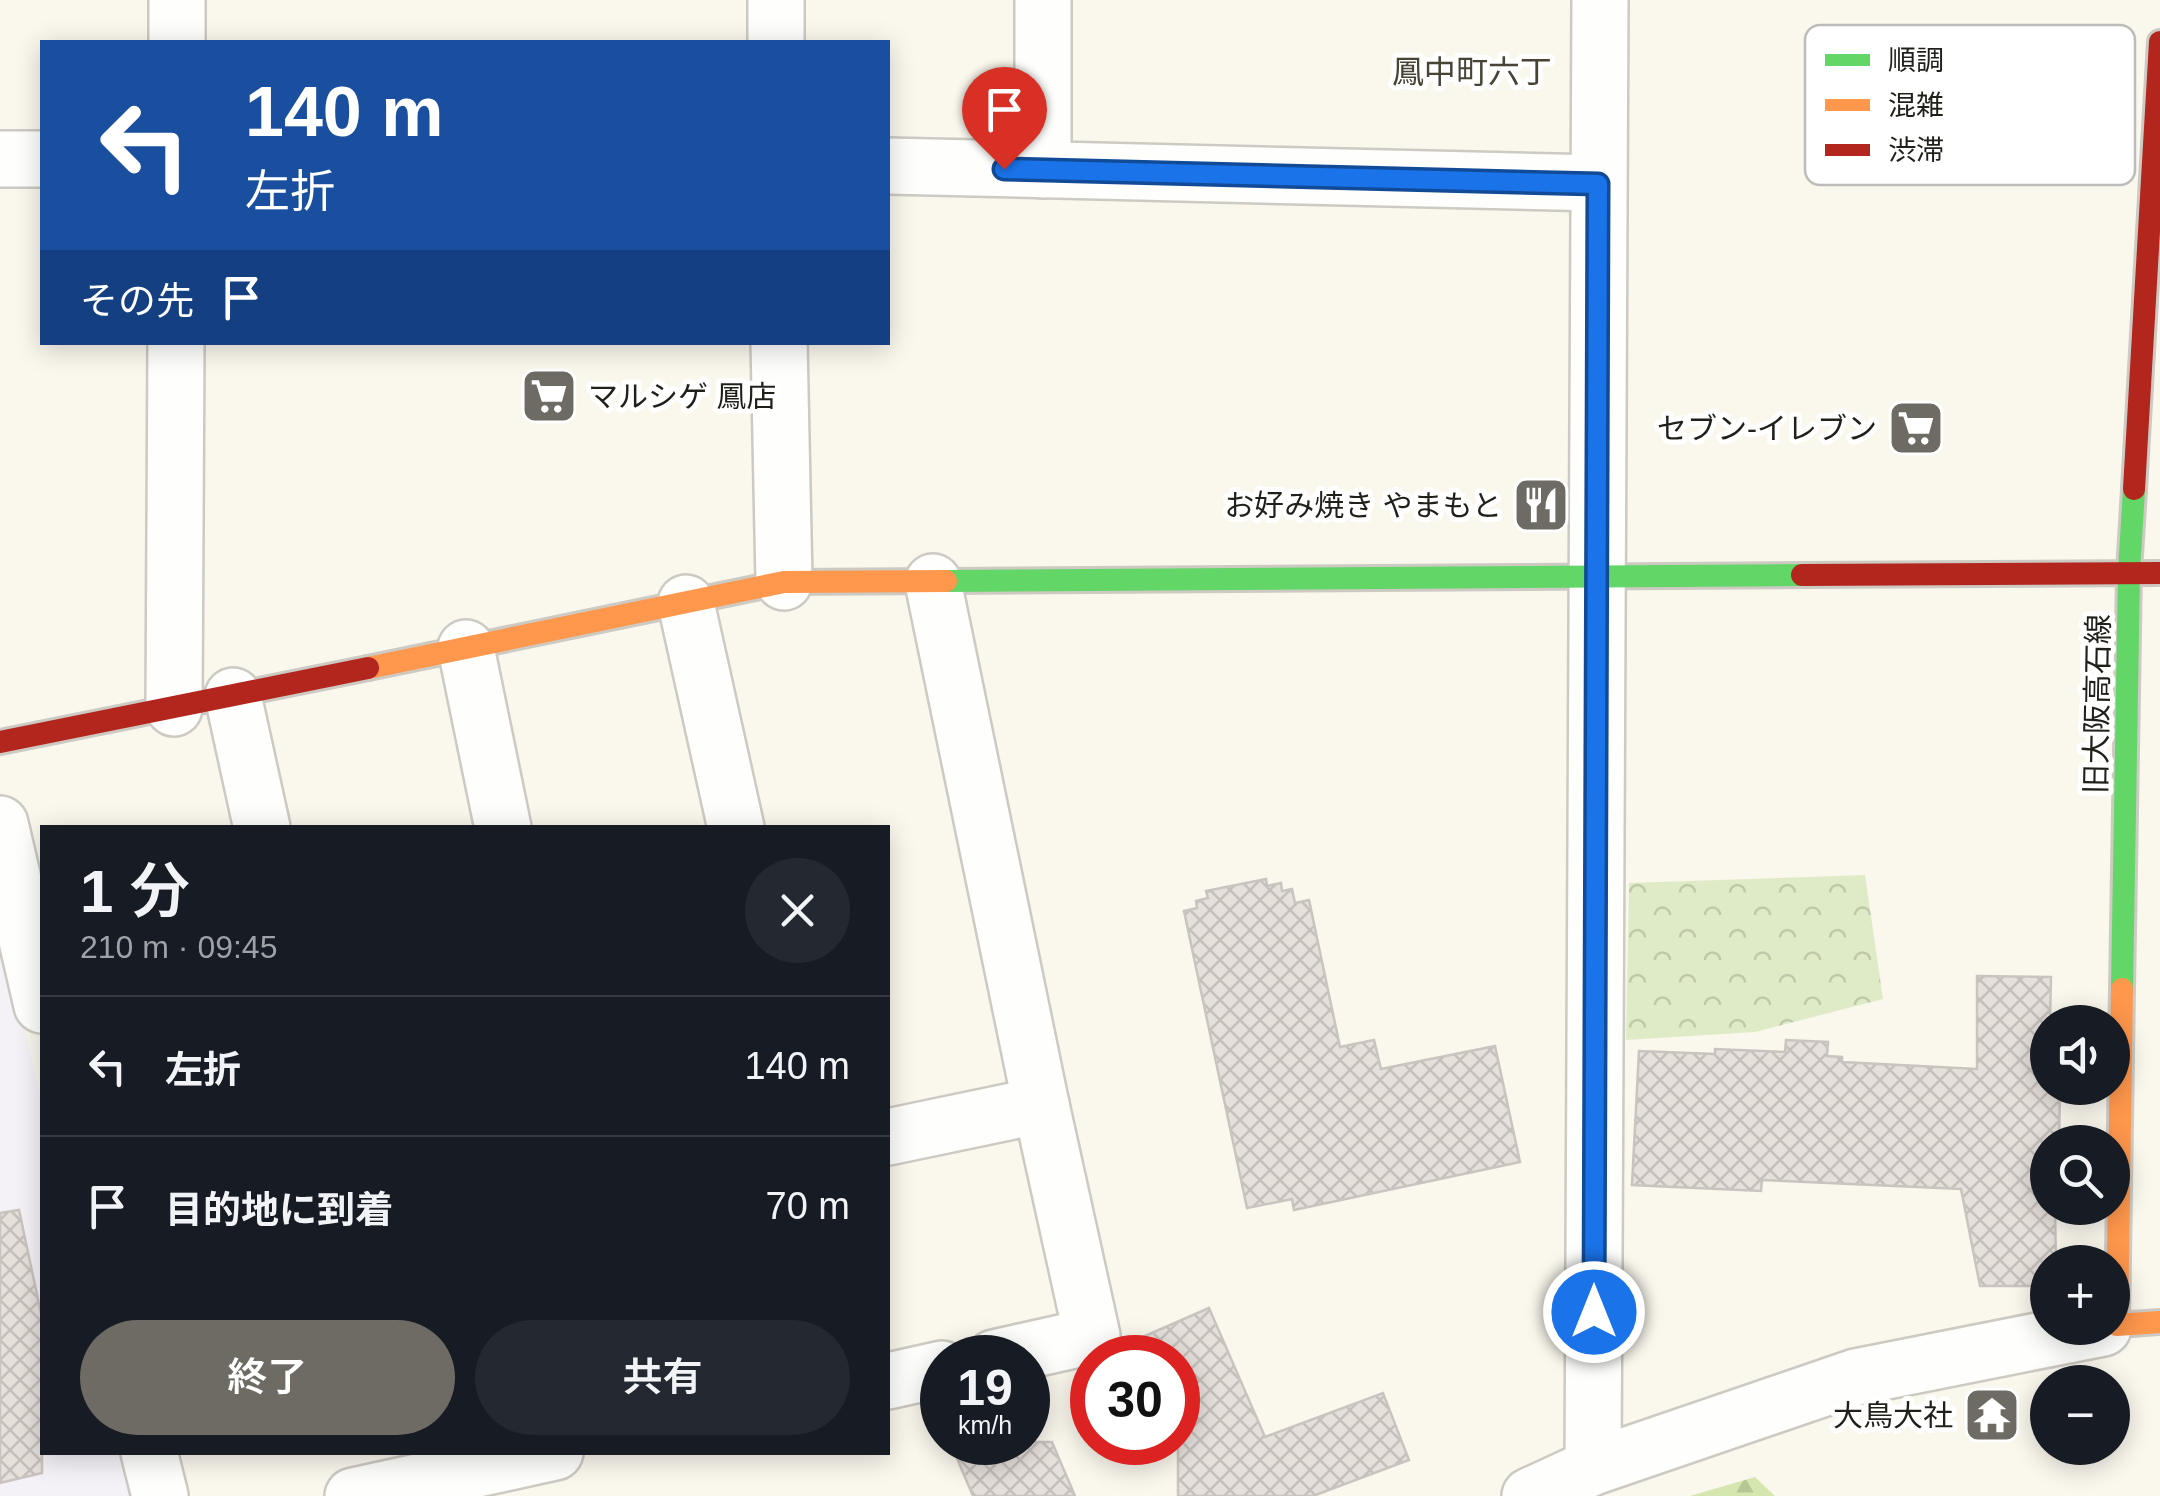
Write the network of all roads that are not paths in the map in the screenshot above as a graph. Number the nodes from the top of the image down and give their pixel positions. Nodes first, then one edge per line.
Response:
1 (177, 0) edge
2 (776, 0) edge
3 (1043, 0) edge
4 (1600, 0) edge
5 (177, 40) edge
6 (776, 40) edge
7 (2160, 42) edge
8 (0, 159) edge
9 (40, 159) edge
10 (890, 166) edge
11 (1042, 170) junction
12 (1598, 184) junction
13 (176, 345) edge
14 (779, 345) edge
15 (2129, 572) junction
16 (2160, 573) edge
17 (1598, 576) junction
18 (784, 582) junction
19 (933, 582) junction
20 (686, 603) junction
21 (466, 648) junction
22 (233, 696) junction
23 (174, 708) junction
24 (0, 742) edge
25 (0, 824) edge
26 (261, 825) edge
27 (503, 825) edge
28 (735, 825) edge
29 (40, 996) edge
30 (1041, 1104) junction
31 (890, 1137) edge
32 (2124, 1245) edge
33 (2030, 1343) edge
34 (1050, 1345) edge
35 (920, 1374) edge
36 (890, 1381) edge
37 (150, 1455) edge
38 (541, 1455) edge
39 (1593, 1467) junction
40 (160, 1496) edge
41 (353, 1496) edge
42 (1530, 1496) edge

1 - 5 street
2 - 6 street
3 - 11 street
4 - 12 street
7 - 15 street, 旧大阪高石線
8 - 9 street
10 - 11 street
11 - 12 street
12 - 17 street
13 - 23 street
14 - 18 street
15 - 16 street
15 - 17 street
15 - 32 street, 旧大阪高石線
17 - 19 street
17 - 39 street
18 - 19 street
18 - 20 street
19 - 30 street
20 - 21 street
20 - 28 street
21 - 22 street
21 - 27 street
22 - 23 street
22 - 26 street
23 - 24 street
25 - 29 street
30 - 31 street
30 - 34 street
33 - 39 street
35 - 36 street
37 - 40 street
38 - 41 street
39 - 42 street

